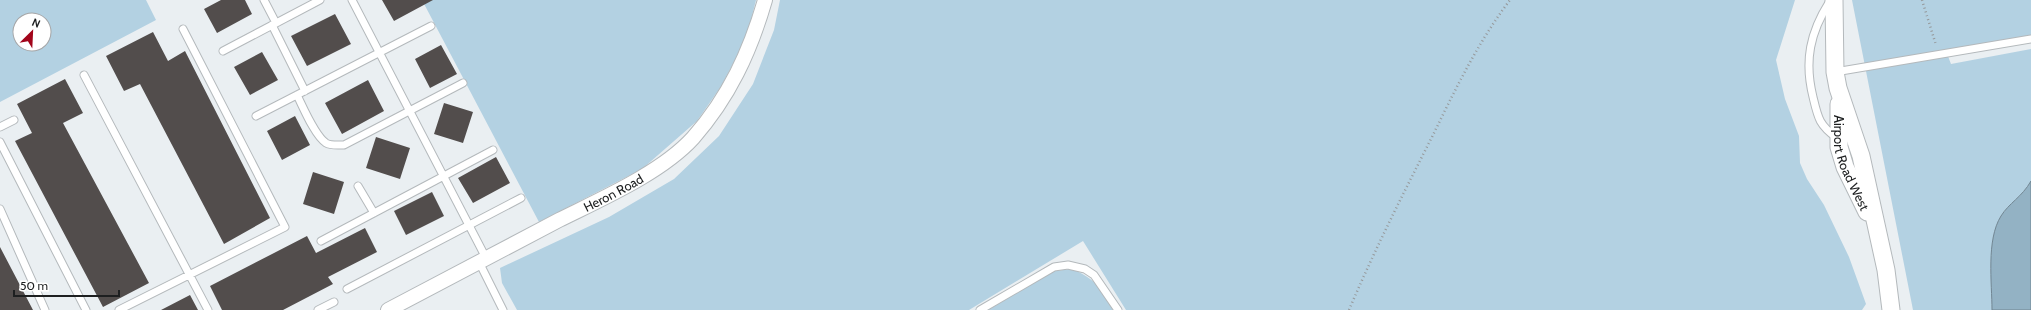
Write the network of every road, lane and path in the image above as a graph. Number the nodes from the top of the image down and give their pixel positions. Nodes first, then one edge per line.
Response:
1 (264, 0) edge
2 (320, 0) edge
3 (352, 0) edge
4 (765, 0) edge
5 (1510, 0) edge
6 (1832, 0) edge
7 (1922, 0) edge
8 (274, 24) junction
9 (431, 26) dead end
10 (183, 29) dead end
11 (2031, 39) edge
12 (223, 51) dead end
13 (379, 53) junction
14 (1939, 54) junction
15 (84, 75) dead end
16 (1837, 80) junction
17 (463, 83) dead end
18 (305, 91) junction
19 (296, 95) junction
20 (409, 110) junction
21 (256, 116) dead end
22 (14, 120) dead end
23 (0, 127) edge
24 (1839, 140) junction
25 (0, 142) edge
26 (493, 150) dead end
27 (444, 176) junction
28 (358, 186) dead end
29 (521, 198) dead end
30 (0, 209) edge
31 (374, 213) junction
32 (469, 225) junction
33 (1878, 233) junction
34 (321, 241) dead end
35 (482, 260) junction
36 (189, 276) junction
37 (347, 290) dead end
38 (334, 302) dead end
39 (45, 310) edge
40 (86, 310) edge
41 (119, 310) edge
42 (208, 310) edge
43 (318, 310) edge
44 (388, 310) edge
45 (504, 310) edge
46 (980, 310) edge
47 (1118, 310) edge
48 (1349, 310) edge
49 (1891, 310) edge

1 - 8 lane
2 - 8 lane
3 - 13 lane
4 - 35 street, Heron Road
5 - 48 path
6 - 16 street, Airport Road West
6 - 24 lane
7 - 14 path
8 - 12 lane
8 - 18 lane
9 - 13 lane
10 - 36 lane
11 - 14 lane
13 - 18 lane
13 - 20 lane
14 - 16 lane
15 - 36 lane
16 - 24 street, Airport Road West
16 - 33 street, Airport Road West
17 - 20 lane
18 - 19 lane
19 - 20 lane
19 - 21 lane
20 - 27 lane
22 - 23 lane
24 - 33 street, Airport Road West
25 - 40 lane
26 - 27 lane
27 - 31 lane
27 - 32 lane
28 - 31 lane
29 - 32 lane
30 - 39 lane
31 - 34 lane
32 - 35 lane
32 - 37 lane
33 - 49 street, Airport Road West
35 - 44 street, Heron Road
35 - 45 lane
36 - 41 lane
36 - 42 lane
38 - 43 lane
46 - 47 lane

